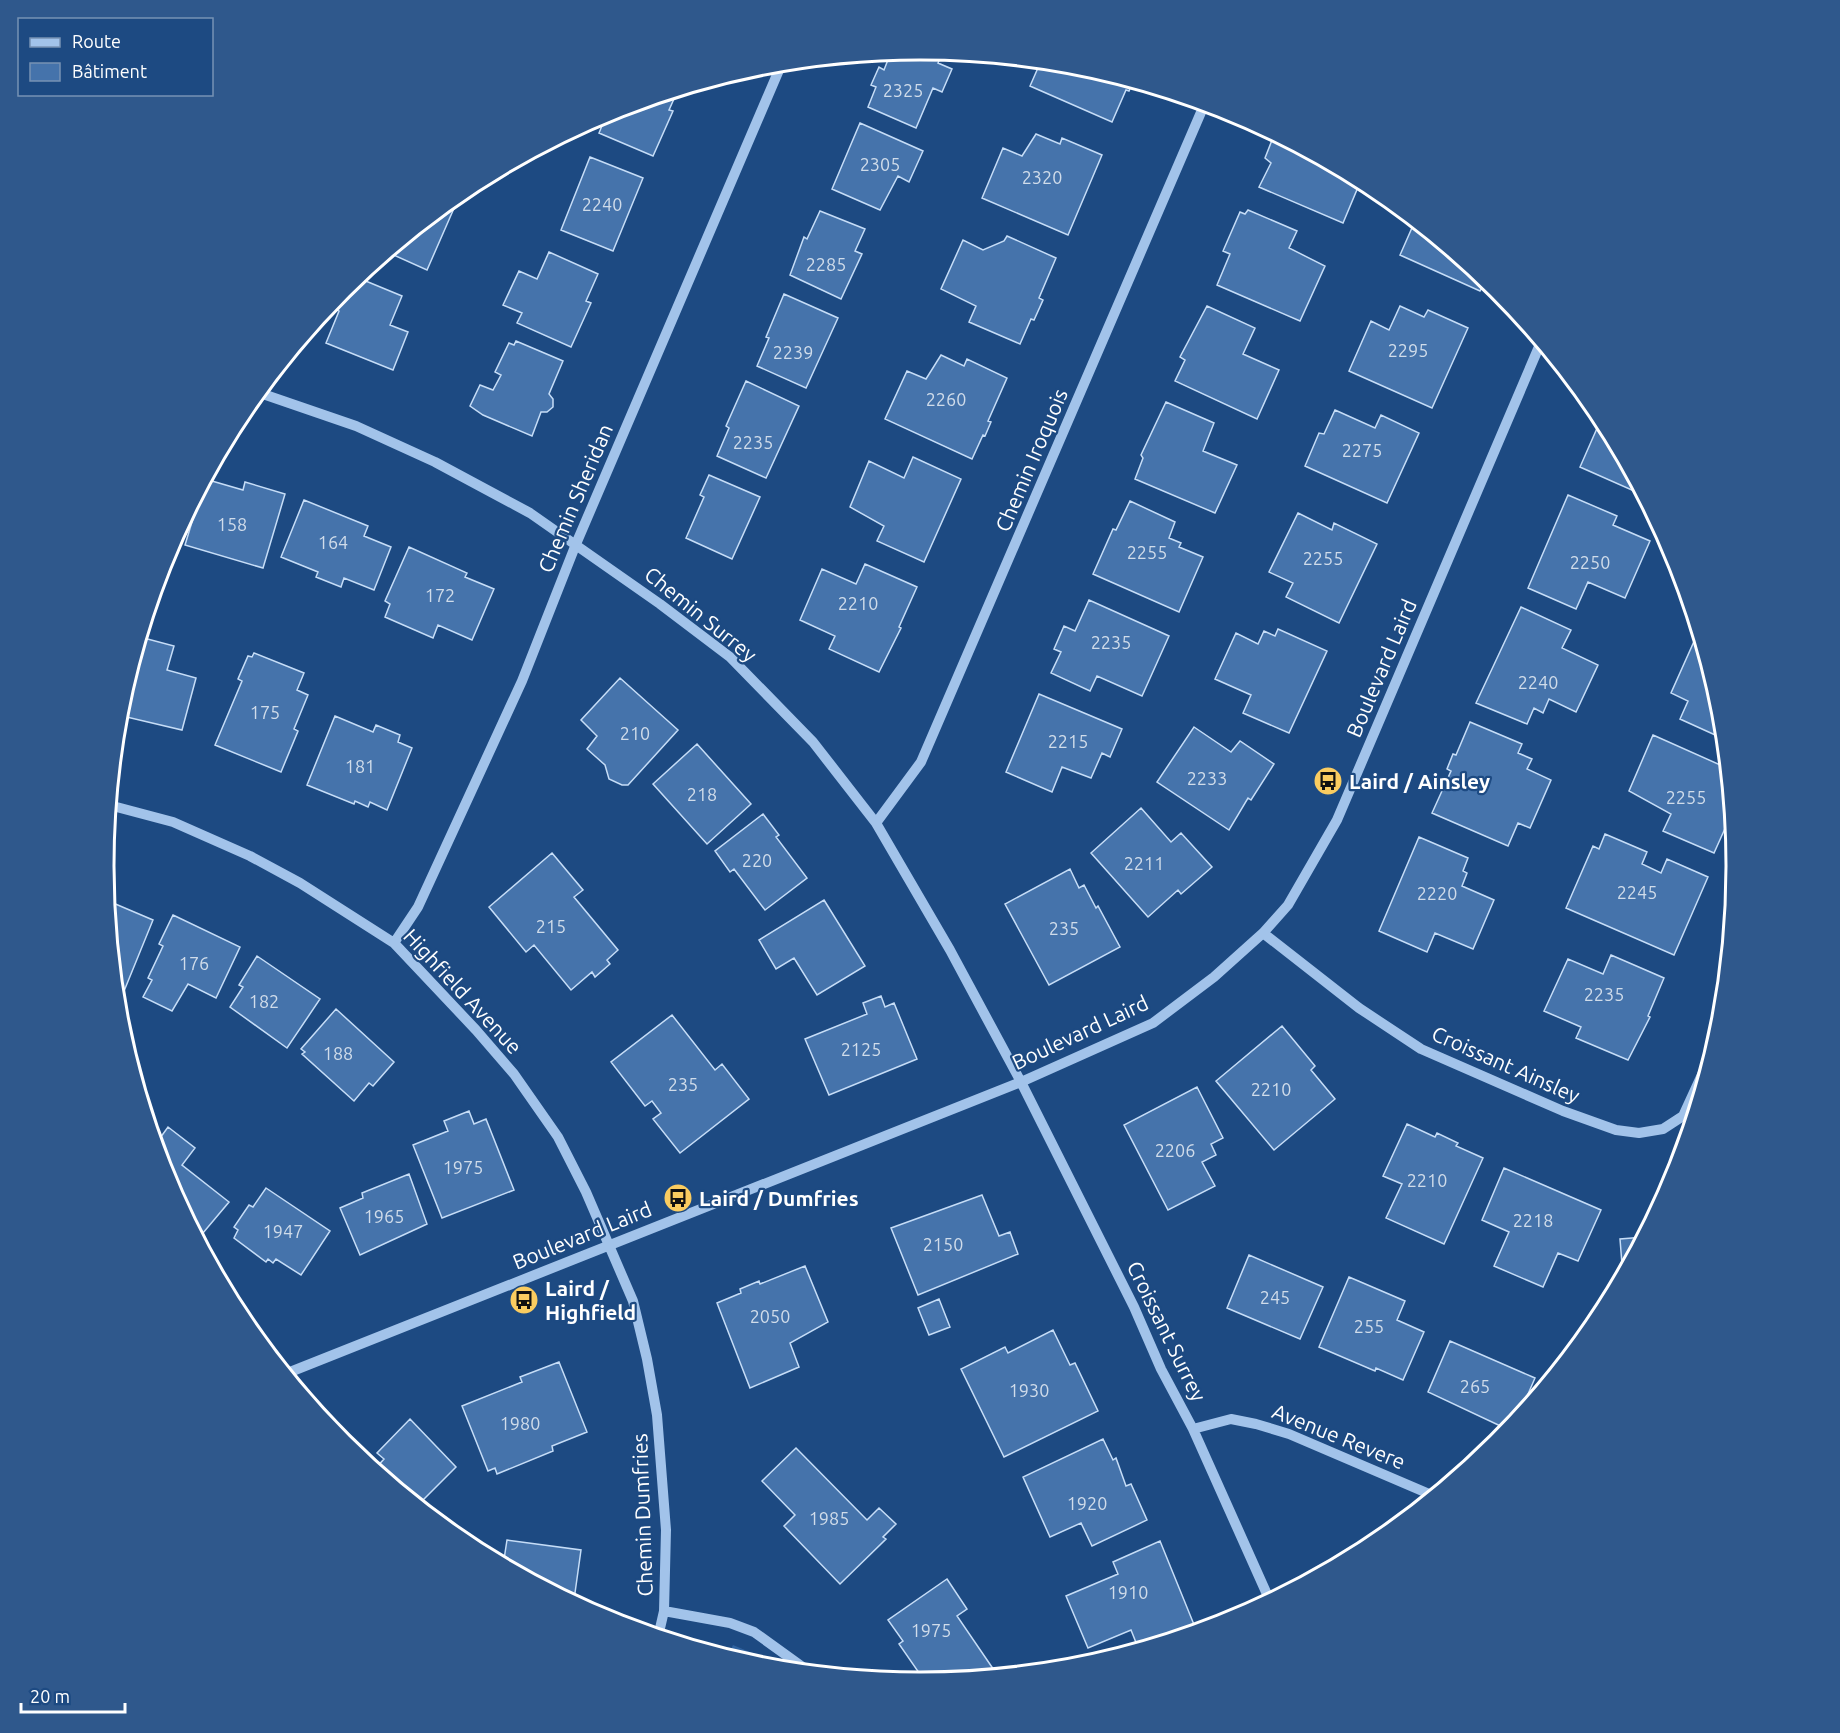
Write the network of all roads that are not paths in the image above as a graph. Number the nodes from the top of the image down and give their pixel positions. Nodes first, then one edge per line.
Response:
1 (778, 73) edge
2 (1202, 111) edge
3 (1538, 349) edge
4 (266, 395) edge
5 (576, 544) junction
6 (116, 807) edge
7 (876, 823) junction
8 (1263, 933) junction
9 (394, 943) junction
10 (1021, 1082) junction
11 (1694, 1092) edge
12 (609, 1246) junction
13 (292, 1371) edge
14 (1192, 1429) junction
15 (1427, 1493) edge
16 (1267, 1595) edge
17 (664, 1611) junction
18 (660, 1630) edge
19 (798, 1663) edge

1 - 5 street, Chemin Sheridan
2 - 7 street, Chemin Iroquois
3 - 8 street, Boulevard Laird
4 - 5 street, Chemin Surrey
5 - 7 street, Chemin Surrey
5 - 9 street, Chemin Sheridan
6 - 9 street, Highfield Avenue
7 - 10 street, Chemin Surrey
8 - 10 street, Boulevard Laird
8 - 11 street, Croissant Ainsley
9 - 12 street, Highfield Avenue
10 - 12 street, Boulevard Laird
10 - 14 street, Croissant Surrey
12 - 13 street, Boulevard Laird
12 - 17 street, Chemin Dumfries
14 - 15 street, Avenue Revere
14 - 16 street, Croissant Surrey
17 - 18 street, Chemin Dumfries
17 - 19 street, Chemin Dumfries

